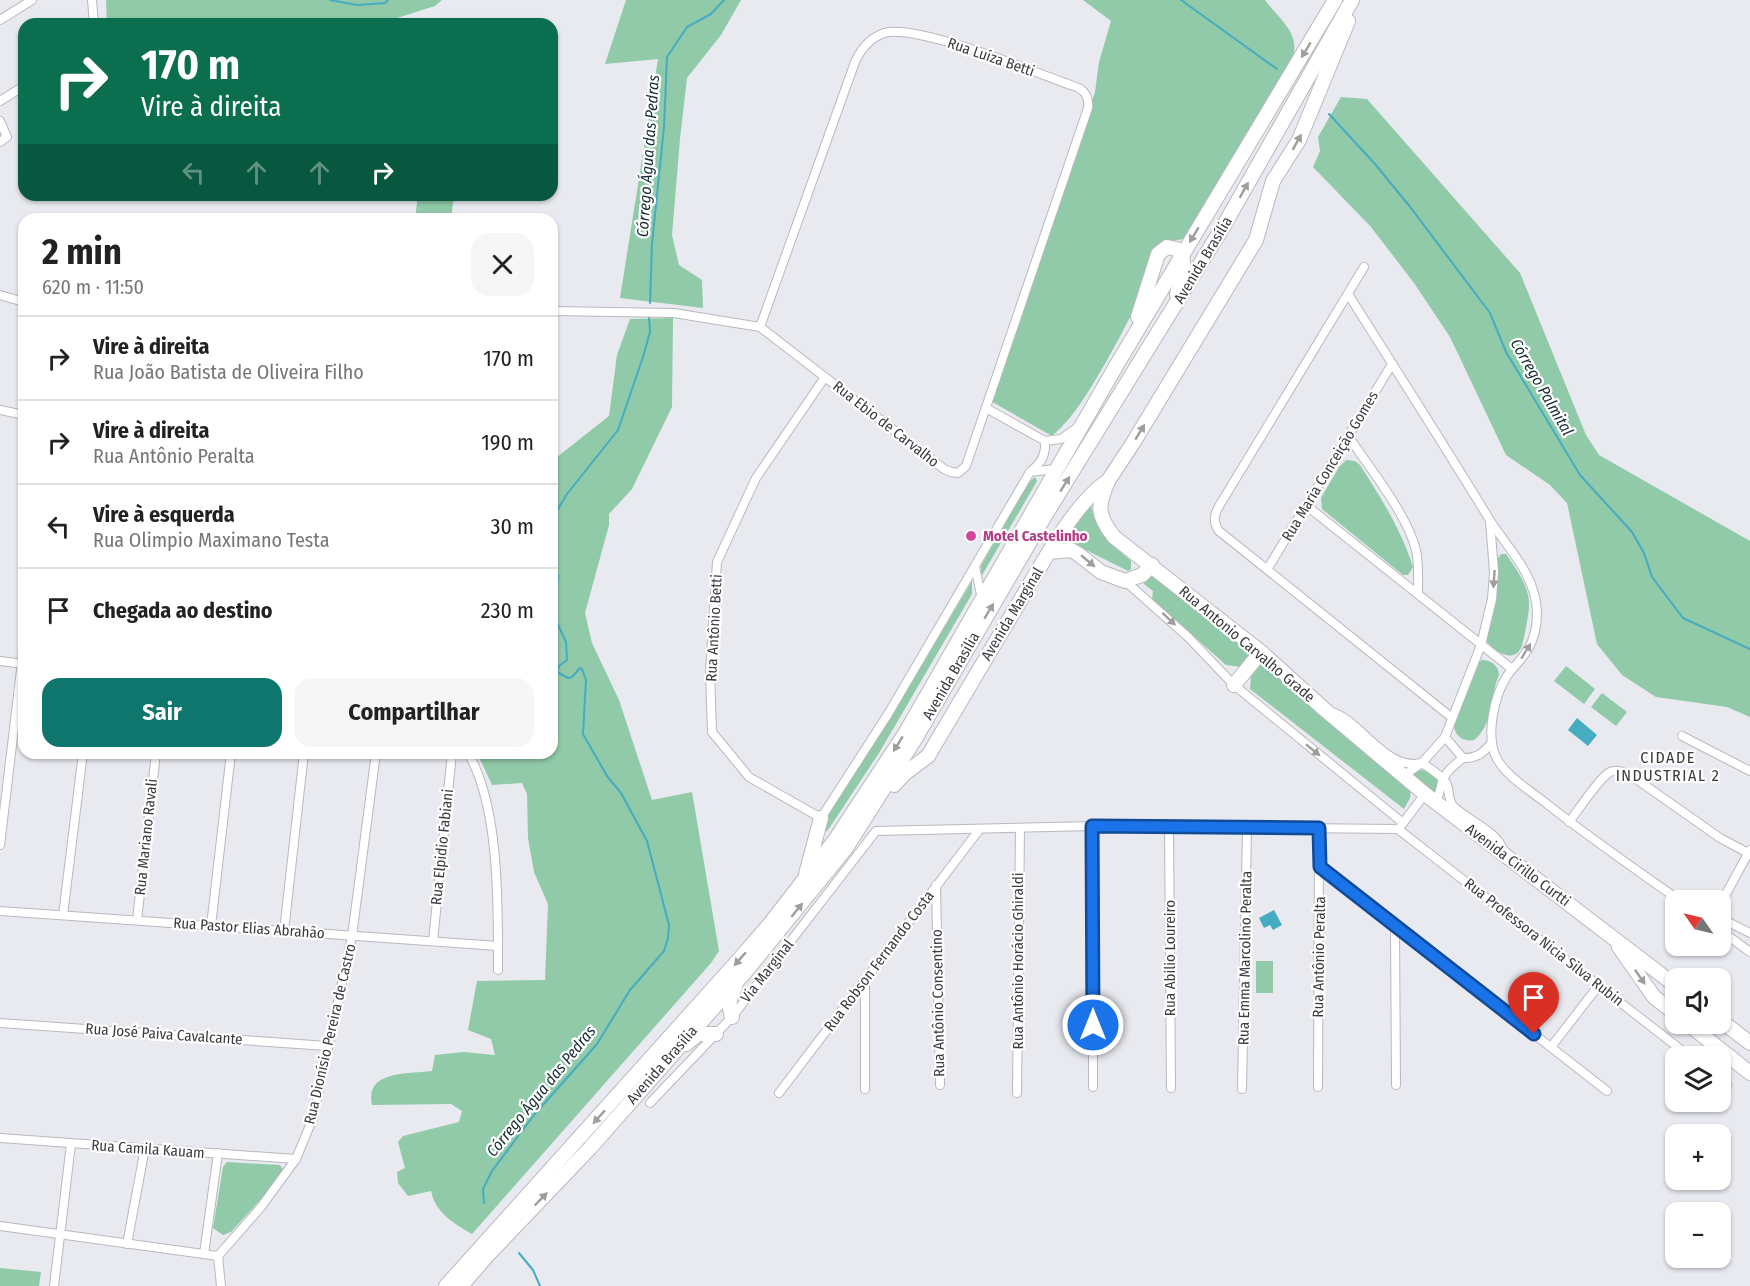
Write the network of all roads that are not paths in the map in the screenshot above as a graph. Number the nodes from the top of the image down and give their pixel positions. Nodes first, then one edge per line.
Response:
1 (32, 0) edge
2 (92, 0) edge
3 (1335, 0) edge
4 (1354, 0) edge
5 (94, 18) edge
6 (0, 20) edge
7 (18, 90) edge
8 (0, 101) edge
9 (0, 121) edge
10 (4, 139) edge
11 (1182, 254) junction
12 (1364, 267) dead end
13 (1348, 294) junction
14 (0, 295) edge
15 (18, 300) edge
16 (558, 311) edge
17 (1171, 313) junction
18 (760, 327) junction
19 (1392, 363) junction
20 (1116, 366) junction
21 (825, 377) junction
22 (986, 408) junction
23 (0, 410) edge
24 (18, 414) edge
25 (1082, 425) junction
26 (1349, 437) junction
27 (1045, 441) junction
28 (1055, 469) junction
29 (1030, 472) junction
30 (1108, 481) junction
31 (1306, 506) junction
32 (1490, 521) junction
33 (1510, 548) junction
34 (1049, 552) junction
35 (1493, 553) junction
36 (1152, 565) junction
37 (975, 567) junction
38 (1268, 568) junction
39 (1125, 581) junction
40 (1418, 593) junction
41 (982, 600) junction
42 (1481, 645) junction
43 (1261, 652) junction
44 (0, 661) edge
45 (18, 663) edge
46 (1512, 669) junction
47 (1234, 685) junction
48 (18, 703) edge
49 (1324, 709) junction
50 (1451, 717) junction
51 (1682, 736) dead end
52 (1445, 737) junction
53 (1491, 742) junction
54 (1463, 758) junction
55 (82, 759) edge
56 (155, 759) edge
57 (230, 759) edge
58 (303, 759) edge
59 (375, 759) edge
60 (451, 759) edge
61 (471, 759) edge
62 (1422, 763) junction
63 (1750, 771) edge
64 (1403, 776) junction
65 (1443, 779) junction
66 (1430, 798) junction
67 (874, 806) junction
68 (821, 818) junction
69 (1569, 822) junction
70 (1092, 826) junction
71 (1401, 826) junction
72 (1169, 827) junction
73 (1247, 827) junction
74 (1020, 828) junction
75 (1319, 828) junction
76 (979, 830) junction
77 (0, 845) edge
78 (1749, 852) edge
79 (1507, 857) junction
80 (1320, 867) junction
81 (804, 881) junction
82 (936, 885) junction
83 (1665, 890) edge
84 (1728, 890) edge
85 (0, 911) edge
86 (63, 915) junction
87 (137, 920) junction
88 (1731, 924) edge
89 (211, 926) junction
90 (1395, 926) junction
91 (284, 931) junction
92 (1750, 933) edge
93 (352, 936) junction
94 (1611, 936) junction
95 (1731, 938) edge
96 (433, 941) junction
97 (498, 946) junction
98 (1750, 952) edge
99 (498, 970) dead end
100 (746, 970) junction
101 (1665, 978) edge
102 (865, 980) junction
103 (1599, 985) junction
104 (1665, 1006) edge
105 (732, 1017) junction
106 (0, 1023) edge
107 (1731, 1028) edge
108 (716, 1034) junction
109 (1701, 1034) edge
110 (1750, 1043) edge
111 (327, 1046) junction
112 (1676, 1046) edge
113 (1551, 1047) junction
114 (662, 1065) junction
115 (1750, 1073) edge
116 (940, 1085) dead end
117 (1396, 1085) dead end
118 (1093, 1087) dead end
119 (1318, 1087) dead end
120 (1171, 1088) dead end
121 (865, 1089) dead end
122 (1242, 1089) dead end
123 (1607, 1091) dead end
124 (779, 1093) dead end
125 (1017, 1093) dead end
126 (650, 1103) dead end
127 (0, 1138) edge
128 (71, 1144) junction
129 (145, 1148) junction
130 (218, 1154) junction
131 (296, 1159) junction
132 (0, 1226) edge
133 (61, 1235) junction
134 (128, 1244) junction
135 (204, 1254) junction
136 (218, 1256) junction
137 (486, 1257) junction
138 (54, 1286) edge
139 (221, 1286) edge
140 (446, 1286) edge
141 (460, 1286) edge
142 (471, 1286) edge

1 - 6 street
2 - 5 street
3 -> 11 main road, Avenida Brasília
17 -> 4 main road, Avenida Brasília
30 -> 4 main road
7 - 8 street
9 - 10 street
11 - 17 main road
11 - 20 main road, Avenida Brasília
11 - 20 main road
12 - 13 street
13 - 19 street
13 - 38 street
14 - 15 street
16 - 18 street
67 -> 17 main road, Avenida Brasília
18 - 21 street, Rua Ebio de Carvalho
18 - 22 street, Rua Luíza Betti
19 - 26 street, Rua Maria Conceição Gomes
19 - 32 street
20 - 25 main road, Avenida Brasília
21 - 22 street, Rua Ebio de Carvalho
21 - 68 street, Rua Antônio Betti
22 - 27 street
23 - 24 street
25 - 27 street
25 - 28 main road, Avenida Brasília
26 - 31 street, Rua Maria Conceição Gomes
26 - 40 street
27 - 29 street
28 - 29 street
28 - 41 main road, Avenida Brasília
29 - 37 street
30 - 34 main road, Avenida Marginal
30 - 36 main road, Rua Antonio Carvalho Grade
31 - 38 street, Rua Maria Conceição Gomes
31 - 40 street
32 - 33 street
32 - 35 street
33 - 35 street
46 -> 33 street
34 -> 39 main road
34 - 67 main road, Avenida Marginal
35 -> 42 street
36 - 39 main road
36 - 43 main road, Rua Antonio Carvalho Grade
37 - 41 street
37 - 68 street
38 - 50 street
39 -> 47 street, Rua Professora Nicia Silva Rubin
40 - 42 street
41 -> 81 main road, Avenida Brasília
42 - 46 street
42 - 50 street
43 - 47 main road
43 - 49 main road, Rua Antonio Carvalho Grade
44 - 45 street
46 - 53 street
47 -> 71 street, Rua Professora Nicia Silva Rubin
48 - 77 street
49 - 62 street
49 - 64 main road, Rua Antonio Carvalho Grade
50 - 52 street
51 - 63 street
52 - 54 street
52 - 62 street
53 - 54 street
53 - 69 street
54 - 65 street
55 - 86 street
56 - 87 street, Rua Mariano Ravali
57 - 89 street
58 - 91 street
59 - 93 street, Rua Dionísio Pereira de Castro
60 - 96 street, Rua Elpidio Fabiani
61 - 97 street
62 - 64 street
62 - 65 street
64 - 66 main road, Rua Antonio Carvalho Grade
65 - 66 street
65 - 79 street
66 - 71 street
66 - 79 main road, Avenida Cirillo Curtti
100 -> 67 main road, Avenida Brasília
68 - 81 main road
69 - 78 street
69 - 83 street
70 - 72 street
70 - 74 street
70 - 118 street
71 - 75 street
71 - 103 street, Rua Professora Nicia Silva Rubin
72 - 73 street
72 - 120 street, Rua Abilio Loureiro
73 - 75 street
73 - 122 street, Rua Emma Marcolino Peralta
74 - 76 street
74 - 125 street, Rua Antônio Horácio Ghiraldi
75 - 80 street, Rua Antônio Peralta
76 - 82 street, Rua Robson Fernando Costa
76 - 105 street, Via Marginal
78 - 84 street
79 - 94 main road, Avenida Cirillo Curtti
80 - 90 street
80 - 119 street, Rua Antônio Peralta
81 -> 140 main road, Avenida Brasília
82 - 102 street, Rua Robson Fernando Costa
82 - 116 street, Rua Antônio Consentino
85 - 86 street, Rua Pastor Elias Abrahão
86 - 87 street, Rua Pastor Elias Abrahão
87 - 89 street, Rua Pastor Elias Abrahão
88 - 92 street
89 - 91 street, Rua Pastor Elias Abrahão
90 - 113 street
90 - 117 street
91 - 93 street, Rua Pastor Elias Abrahão
93 - 96 street, Rua Pastor Elias Abrahão
93 - 111 street, Rua Dionísio Pereira de Castro
94 - 101 main road, Avenida Cirillo Curtti
94 -> 104 main road, Avenida Cirillo Curtti
95 - 98 street
96 - 97 street, Rua Pastor Elias Abrahão
97 - 99 street
100 - 105 main road
100 - 114 main road, Avenida Brasília
102 - 121 street
102 - 124 street, Rua Robson Fernando Costa
103 - 112 street, Rua Professora Nicia Silva Rubin
103 - 113 street
105 - 108 street, Via Marginal
106 - 111 street, Rua José Paiva Cavalcante
107 - 110 main road
108 - 114 main road
108 - 126 street, Via Marginal
109 - 115 main road
111 - 131 street, Rua Dionísio Pereira de Castro
113 - 123 street
137 -> 114 main road, Avenida Brasília
127 - 128 street, Rua Camila Kauam
128 - 129 street, Rua Camila Kauam
128 - 133 street
129 - 130 street, Rua Camila Kauam
129 - 134 street
130 - 131 street, Rua Camila Kauam
130 - 135 street
131 - 136 street, Rua Dionísio Pereira de Castro
132 - 133 street
133 - 134 street
133 - 138 street
134 - 135 street
135 - 136 street
136 - 139 street
137 - 141 main road, Avenida Brasília
137 - 142 main road

